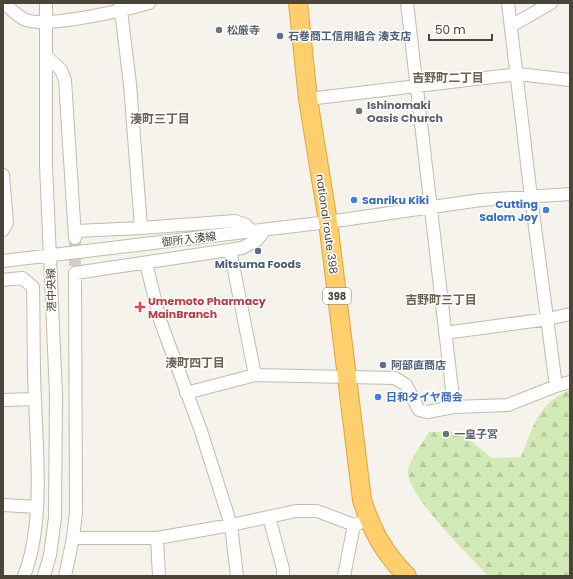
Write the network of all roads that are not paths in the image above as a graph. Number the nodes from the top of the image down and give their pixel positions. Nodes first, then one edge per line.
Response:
1 (4, 3) edge
2 (46, 3) edge
3 (149, 3) edge
4 (298, 3) edge
5 (407, 3) edge
6 (508, 3) edge
7 (551, 3) edge
8 (120, 7) edge
9 (46, 21) junction
10 (511, 26) junction
11 (46, 56) junction
12 (518, 74) junction
13 (570, 80) edge
14 (416, 86) junction
15 (308, 99) junction
16 (3, 175) edge
17 (570, 194) edge
18 (531, 197) junction
19 (431, 208) junction
20 (328, 222) junction
21 (141, 228) junction
22 (3, 230) edge
23 (265, 230) junction
24 (251, 231) junction
25 (230, 250) junction
26 (50, 256) junction
27 (3, 261) edge
28 (146, 264) junction
29 (3, 280) edge
30 (570, 314) edge
31 (548, 319) junction
32 (445, 333) junction
33 (255, 375) junction
34 (346, 378) junction
35 (570, 382) edge
36 (556, 386) junction
37 (186, 394) junction
38 (35, 399) junction
39 (3, 400) edge
40 (454, 407) junction
41 (3, 505) edge
42 (36, 507) junction
43 (269, 517) junction
44 (361, 523) junction
45 (231, 525) junction
46 (73, 538) junction
47 (157, 538) junction
48 (24, 576) edge
49 (44, 576) edge
50 (65, 576) edge
51 (159, 576) edge
52 (237, 576) edge
53 (283, 576) edge
54 (344, 576) edge
55 (407, 576) edge

1 - 9 street
2 - 9 street, 港中央線
3 - 8 street
4 - 15 highway, national route 398 / 398
5 - 14 street
6 - 10 street
7 - 10 street
8 - 9 street
8 - 21 street
9 - 11 street, 港中央線
10 - 12 street
11 - 21 street
11 - 26 street, 港中央線
12 - 13 street
12 - 14 street
12 - 18 street
14 - 15 street
14 - 19 street
15 - 20 highway, national route 398 / 398
16 - 22 street
17 - 18 street, 御所入湊線
18 - 19 street, 御所入湊線
18 - 31 street
19 - 20 street, 御所入湊線
19 - 32 street
20 - 23 street, 御所入湊線
20 - 34 highway, national route 398 / 398
21 - 24 street
23 - 24 street, 御所入湊線
23 - 25 street
24 - 26 street, 御所入湊線
25 - 28 street
25 - 33 street
26 - 27 street, 御所入湊線
26 - 49 street, 港中央線
28 - 37 street
28 - 46 street
29 - 38 street
30 - 31 street
31 - 32 street
31 - 36 street
32 - 40 street
33 - 34 street
33 - 37 street
34 - 40 street
34 - 44 highway, national route 398 / 398
35 - 36 street
36 - 40 street
37 - 45 street
38 - 39 street
38 - 42 street
41 - 42 street
42 - 48 street
43 - 44 street
43 - 45 street
43 - 53 street
44 - 54 street
44 - 55 highway, national route 398 / 398
45 - 47 street
45 - 52 street
46 - 47 street
46 - 50 street
47 - 51 street

